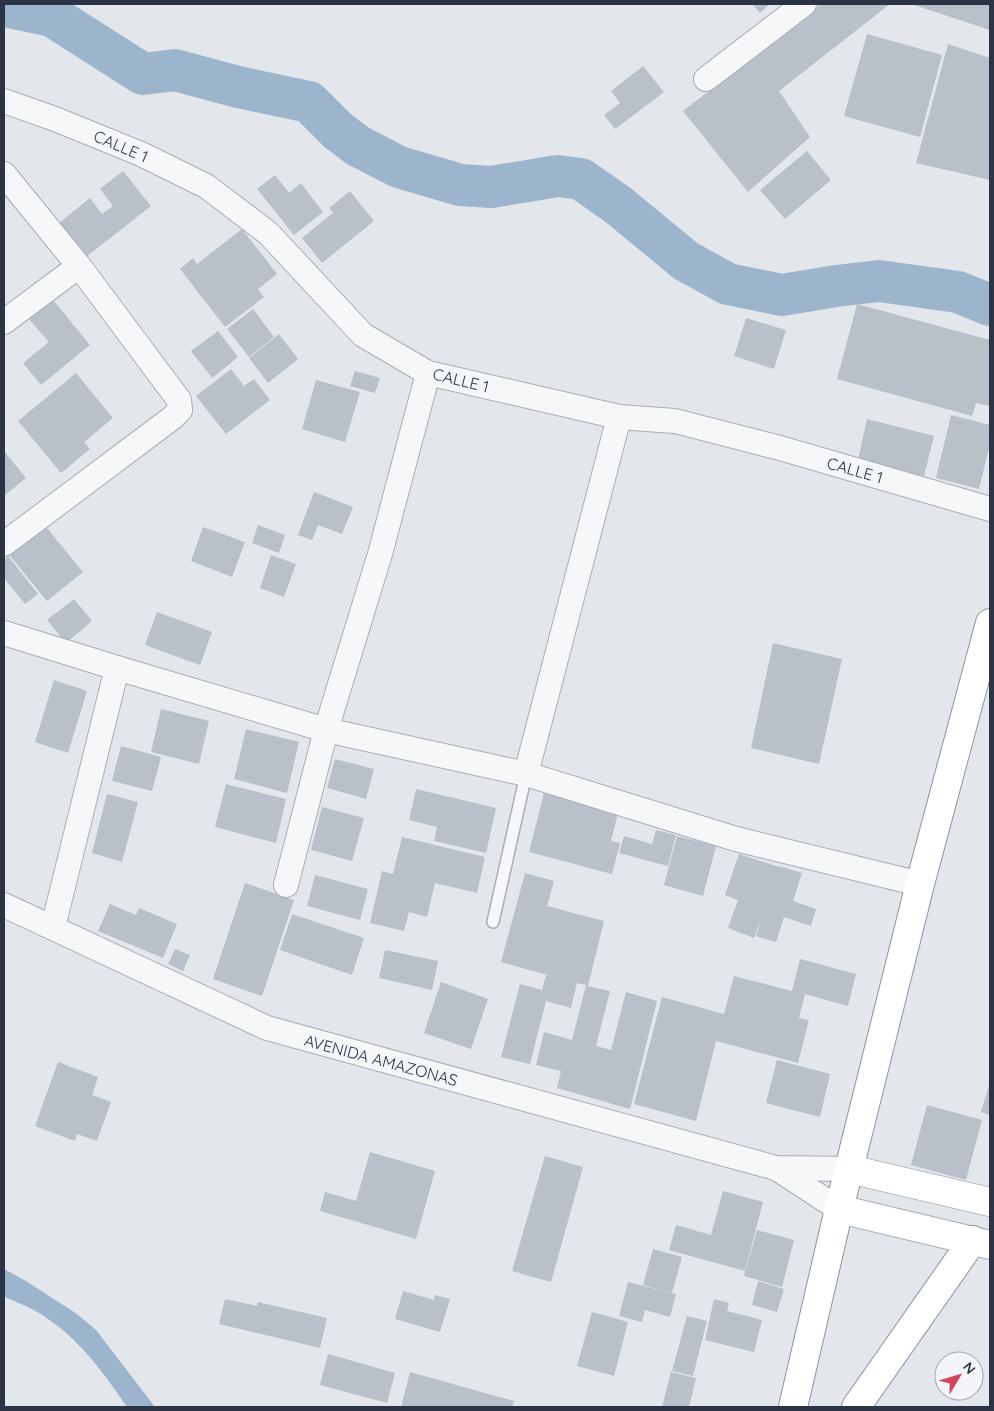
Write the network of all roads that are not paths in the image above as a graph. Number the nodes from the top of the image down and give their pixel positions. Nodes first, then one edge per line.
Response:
1 (804, 4) edge
2 (706, 79) dead end
3 (4, 101) edge
4 (4, 174) edge
5 (79, 266) junction
6 (4, 322) edge
7 (428, 373) junction
8 (620, 417) junction
9 (990, 509) edge
10 (4, 544) edge
11 (990, 623) edge
12 (4, 634) edge
13 (118, 668) junction
14 (326, 730) junction
15 (526, 774) junction
16 (920, 884) junction
17 (286, 885) dead end
18 (4, 905) edge
19 (493, 922) dead end
20 (53, 927) junction
21 (776, 1168) junction
22 (849, 1169) junction
23 (990, 1202) edge
24 (839, 1209) junction
25 (982, 1243) edge
26 (860, 1406) edge
27 (793, 1407) edge

1 - 2 street
3 - 7 street, CALLE 1
4 - 5 street
5 - 6 street
5 - 10 street
7 - 8 street, CALLE 1
7 - 14 street
8 - 9 street, CALLE 1
8 - 15 street
11 - 16 main road
12 - 13 street
13 - 14 street
13 - 20 street
14 - 15 street
14 - 17 street
15 - 16 street
15 - 19 lane
16 - 22 main road
18 - 20 street, AVENIDA AMAZONAS
20 - 21 street, AVENIDA AMAZONAS
21 - 22 street, AVENIDA AMAZONAS
21 - 24 street, AVENIDA AMAZONAS
22 - 23 main road, AVENIDA AMAZONAS
22 - 24 main road
24 - 25 main road, AVENIDA AMAZONAS
24 - 27 main road
25 - 26 main road

